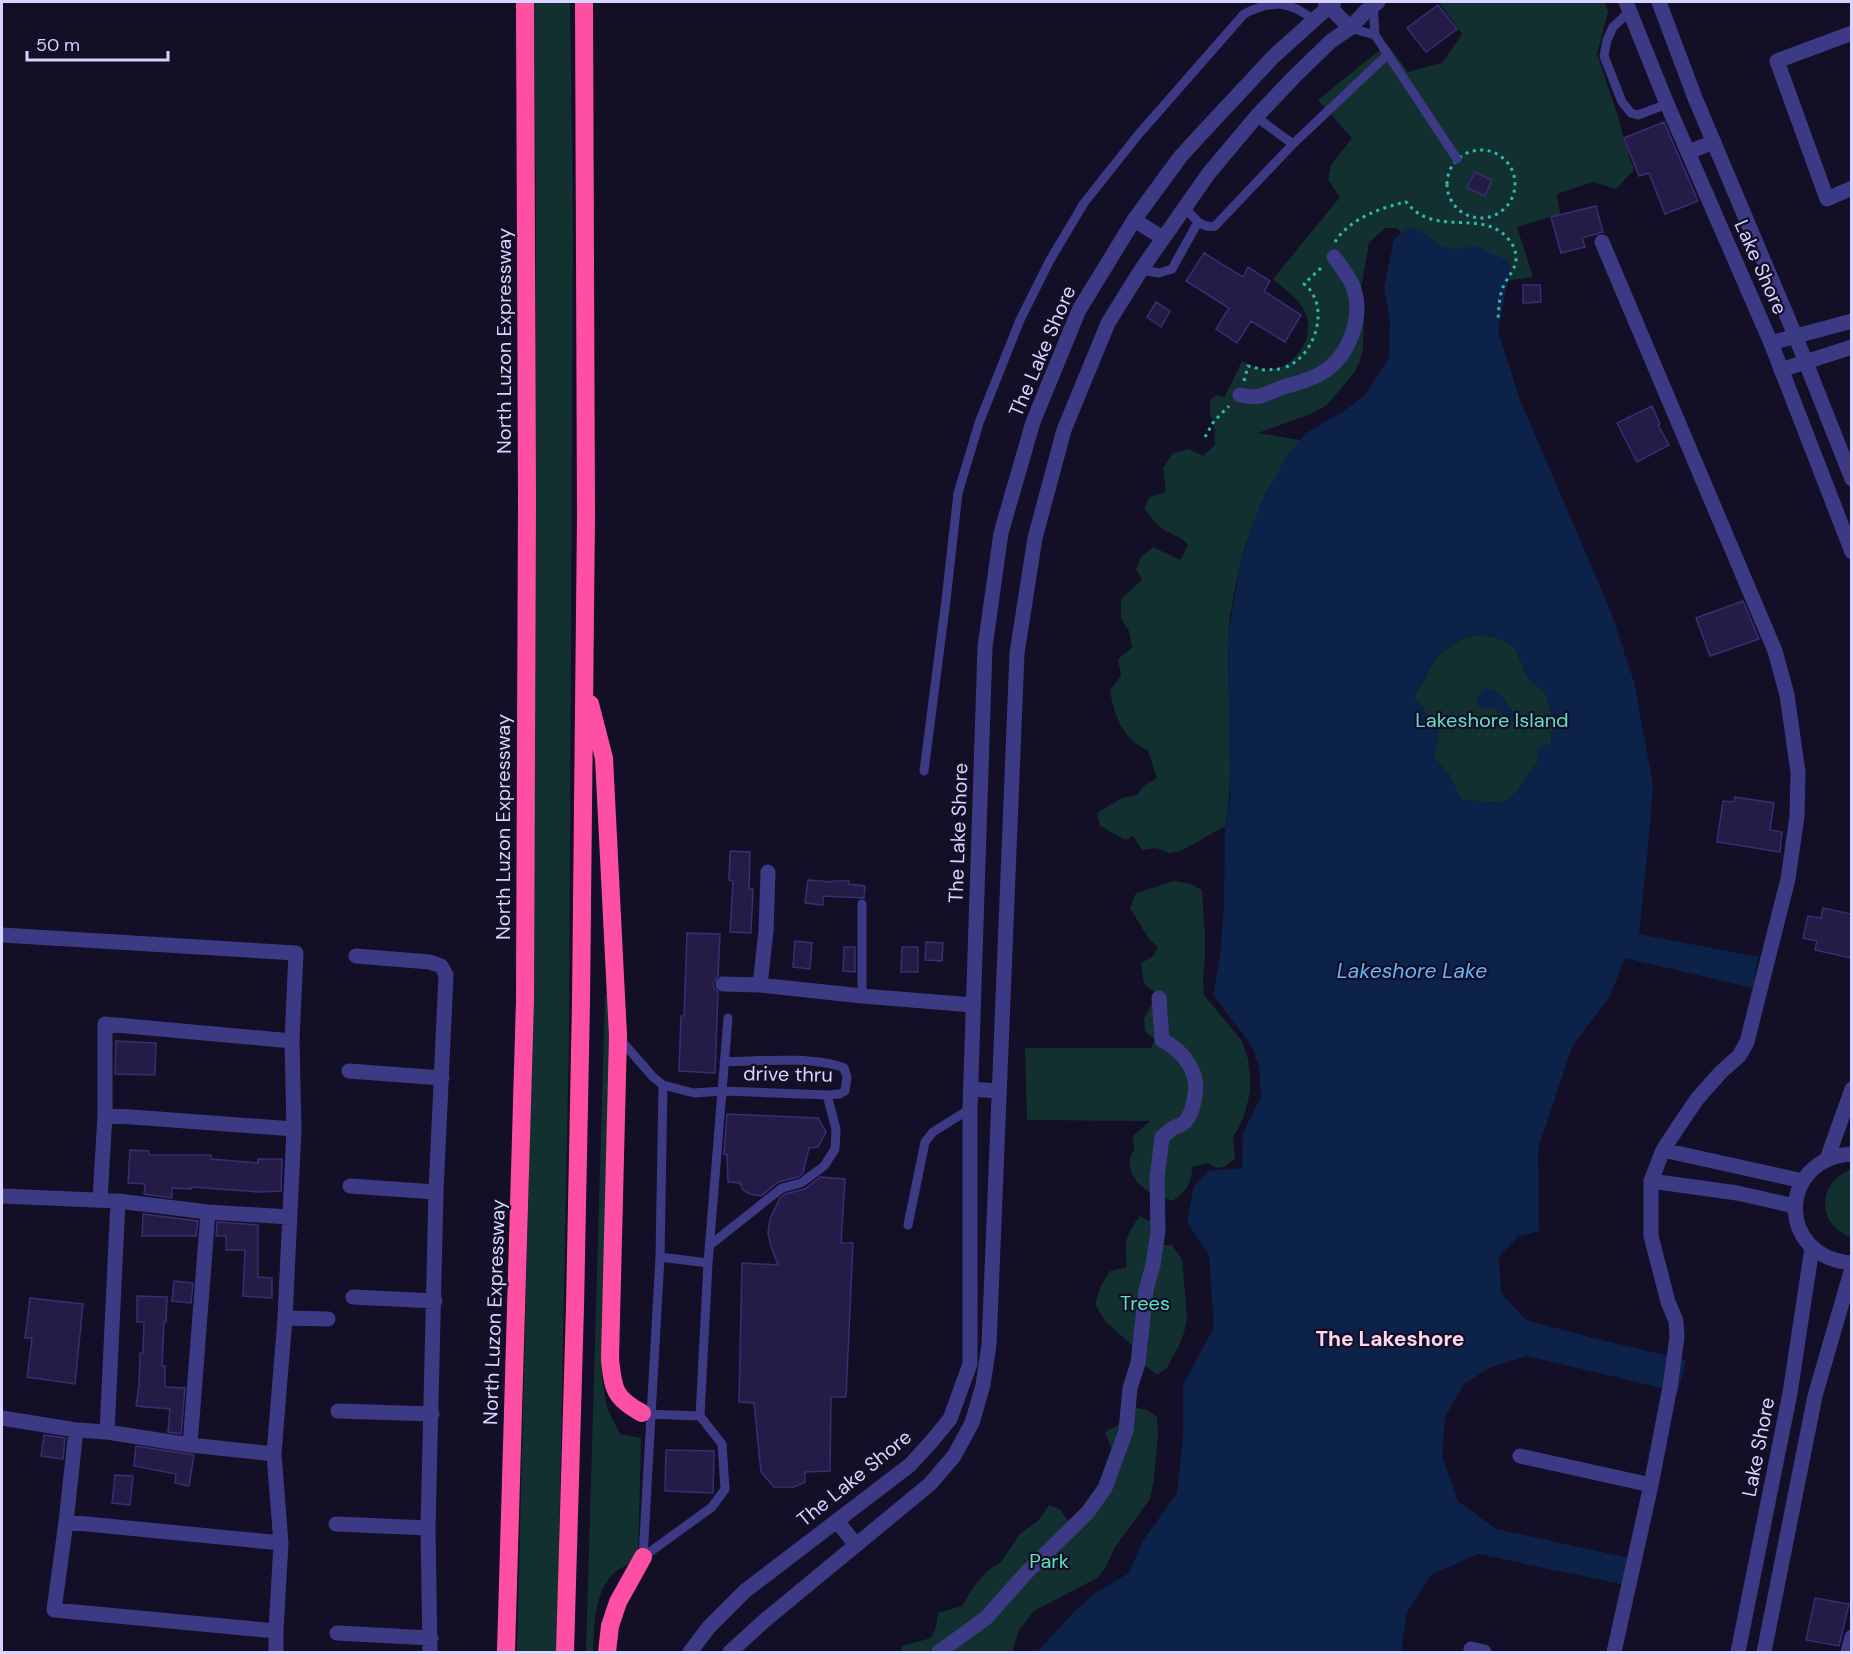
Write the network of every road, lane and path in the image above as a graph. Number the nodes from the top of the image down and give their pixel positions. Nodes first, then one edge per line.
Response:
1 (525, 2) edge
2 (584, 2) edge
3 (1374, 2) edge
4 (1659, 2) edge
5 (1329, 3) edge
6 (1628, 6) edge
7 (1314, 21) junction
8 (1350, 28) junction
9 (1851, 33) edge
10 (1375, 35) junction
11 (1331, 41) junction
12 (1388, 54) junction
13 (1667, 104) junction
14 (1256, 117) junction
15 (1714, 142) junction
16 (1293, 144) junction
17 (1688, 152) junction
18 (1457, 159) junction
19 (1851, 188) edge
20 (1185, 207) junction
21 (1134, 220) junction
22 (1198, 222) junction
23 (1163, 238) junction
24 (1602, 242) dead end
25 (1334, 257) dead end
26 (1141, 270) junction
27 (1851, 321) edge
28 (1811, 331) junction
29 (1795, 335) junction
30 (1771, 343) junction
31 (1851, 347) edge
32 (1812, 360) junction
33 (1781, 369) junction
34 (1240, 395) dead end
35 (1851, 479) edge
36 (1851, 552) edge
37 (583, 679) junction
38 (924, 771) dead end
39 (768, 872) dead end
40 (862, 904) dead end
41 (2, 934) edge
42 (356, 956) dead end
43 (723, 984) dead end
44 (760, 986) junction
45 (862, 996) junction
46 (1159, 998) dead end
47 (973, 1005) junction
48 (728, 1018) dead end
49 (618, 1036) junction
50 (292, 1041) junction
51 (724, 1062) junction
52 (349, 1071) dead end
53 (442, 1078) junction
54 (663, 1085) junction
55 (971, 1089) junction
56 (1851, 1089) edge
57 (723, 1091) junction
58 (998, 1091) junction
59 (827, 1095) junction
60 (970, 1109) junction
61 (105, 1114) junction
62 (294, 1129) junction
63 (1664, 1150) junction
64 (1851, 1154) edge
65 (1827, 1159) junction
66 (1765, 1174) junction
67 (1651, 1181) junction
68 (1803, 1181) junction
69 (350, 1186) dead end
70 (436, 1192) junction
71 (2, 1196) edge
72 (1762, 1199) junction
73 (100, 1200) junction
74 (118, 1201) junction
75 (1795, 1206) junction
76 (208, 1212) junction
77 (290, 1217) junction
78 (908, 1225) dead end
79 (710, 1245) junction
80 (1812, 1248) junction
81 (660, 1257) junction
82 (708, 1263) junction
83 (1851, 1263) edge
84 (1851, 1268) edge
85 (353, 1297) dead end
86 (435, 1300) junction
87 (285, 1318) junction
88 (328, 1319) dead end
89 (338, 1411) dead end
90 (432, 1414) junction
91 (646, 1414) junction
92 (700, 1416) junction
93 (2, 1418) edge
94 (76, 1430) junction
95 (107, 1432) junction
96 (190, 1445) junction
97 (274, 1454) junction
98 (1520, 1456) dead end
99 (1651, 1485) junction
100 (837, 1521) junction
101 (66, 1522) junction
102 (336, 1524) dead end
103 (429, 1528) junction
104 (280, 1543) junction
105 (856, 1545) junction
106 (644, 1557) junction
107 (276, 1631) junction
108 (337, 1633) dead end
109 (1851, 1637) edge
110 (431, 1645) edge
111 (276, 1653) edge
112 (506, 1653) edge
113 (566, 1653) edge
114 (608, 1653) edge
115 (690, 1653) edge
116 (729, 1653) edge
117 (939, 1653) edge
118 (1614, 1653) edge
119 (1738, 1653) edge
120 (1764, 1653) edge
121 (1848, 1653) edge

1 - 112 highway, North Luzon Expressway
2 - 37 highway
3 - 8 street
3 - 10 lane
4 - 15 street, Lake Shore
5 - 7 street, The Lake Shore
5 - 8 street
6 - 13 street, Lake Shore
6 - 13 lane
7 - 11 street
7 - 21 street, The Lake Shore
7 - 38 lane
8 - 10 lane
8 - 11 street
9 - 19 street
10 - 12 lane
11 - 14 street
12 - 16 lane
12 - 18 lane
13 - 17 street, Lake Shore
14 - 16 lane
14 - 20 street
15 - 17 street
15 - 29 street, Lake Shore
16 - 22 lane
17 - 30 street, Lake Shore
18 - 18 path
20 - 22 lane
20 - 23 street
21 - 23 street
21 - 47 street, The Lake Shore
22 - 26 lane
23 - 26 street
24 - 63 street
25 - 34 street
26 - 58 street
27 - 28 street
28 - 29 street
28 - 32 street
29 - 30 street
29 - 32 street, Lake Shore
30 - 33 street, Lake Shore
31 - 32 street
32 - 33 street
32 - 35 street, Lake Shore
33 - 36 street, Lake Shore
37 - 49 highway
37 - 113 highway
39 - 44 street
40 - 45 lane
41 - 50 street
42 - 53 street
43 - 44 street
44 - 45 street
45 - 47 street
46 - 117 street
47 - 55 street, The Lake Shore
48 - 51 lane
49 - 54 lane
49 - 91 highway
50 - 61 street
50 - 62 street
51 - 57 lane
51 - 59 lane, drive thru
52 - 53 street
53 - 70 street
54 - 57 lane, drive thru
54 - 81 lane
55 - 58 street
55 - 60 street, The Lake Shore
56 - 65 street
57 - 59 lane, drive thru
57 - 79 lane
58 - 105 street
59 - 79 lane
60 - 78 lane
60 - 100 street, The Lake Shore
61 - 62 street
61 - 73 street
62 - 77 street
63 - 66 street
63 - 67 street
64 - 65 street
65 - 68 street
66 - 68 street
66 - 72 street
67 - 72 street
67 - 99 street
68 - 75 street
69 - 70 street
70 - 86 street
71 - 73 street
72 - 75 street
73 - 74 street
74 - 76 street
74 - 95 street
75 - 80 street
76 - 77 street
76 - 96 street
77 - 87 street
79 - 82 lane
80 - 83 street
80 - 119 street, Lake Shore
81 - 82 lane
81 - 91 lane
82 - 92 lane
84 - 120 street
85 - 86 street
86 - 90 street
87 - 88 street
87 - 97 street
89 - 90 street
90 - 103 street
91 - 92 lane
91 - 106 lane
92 - 106 lane
93 - 94 street
94 - 95 street
94 - 101 street
95 - 96 street
96 - 97 street
97 - 104 street
98 - 99 street
99 - 118 street
100 - 105 street
100 - 115 street, The Lake Shore
101 - 104 street
101 - 107 street
102 - 103 street
103 - 110 street
104 - 107 street
105 - 116 street
106 - 114 highway
107 - 111 street
108 - 110 street
109 - 121 street

